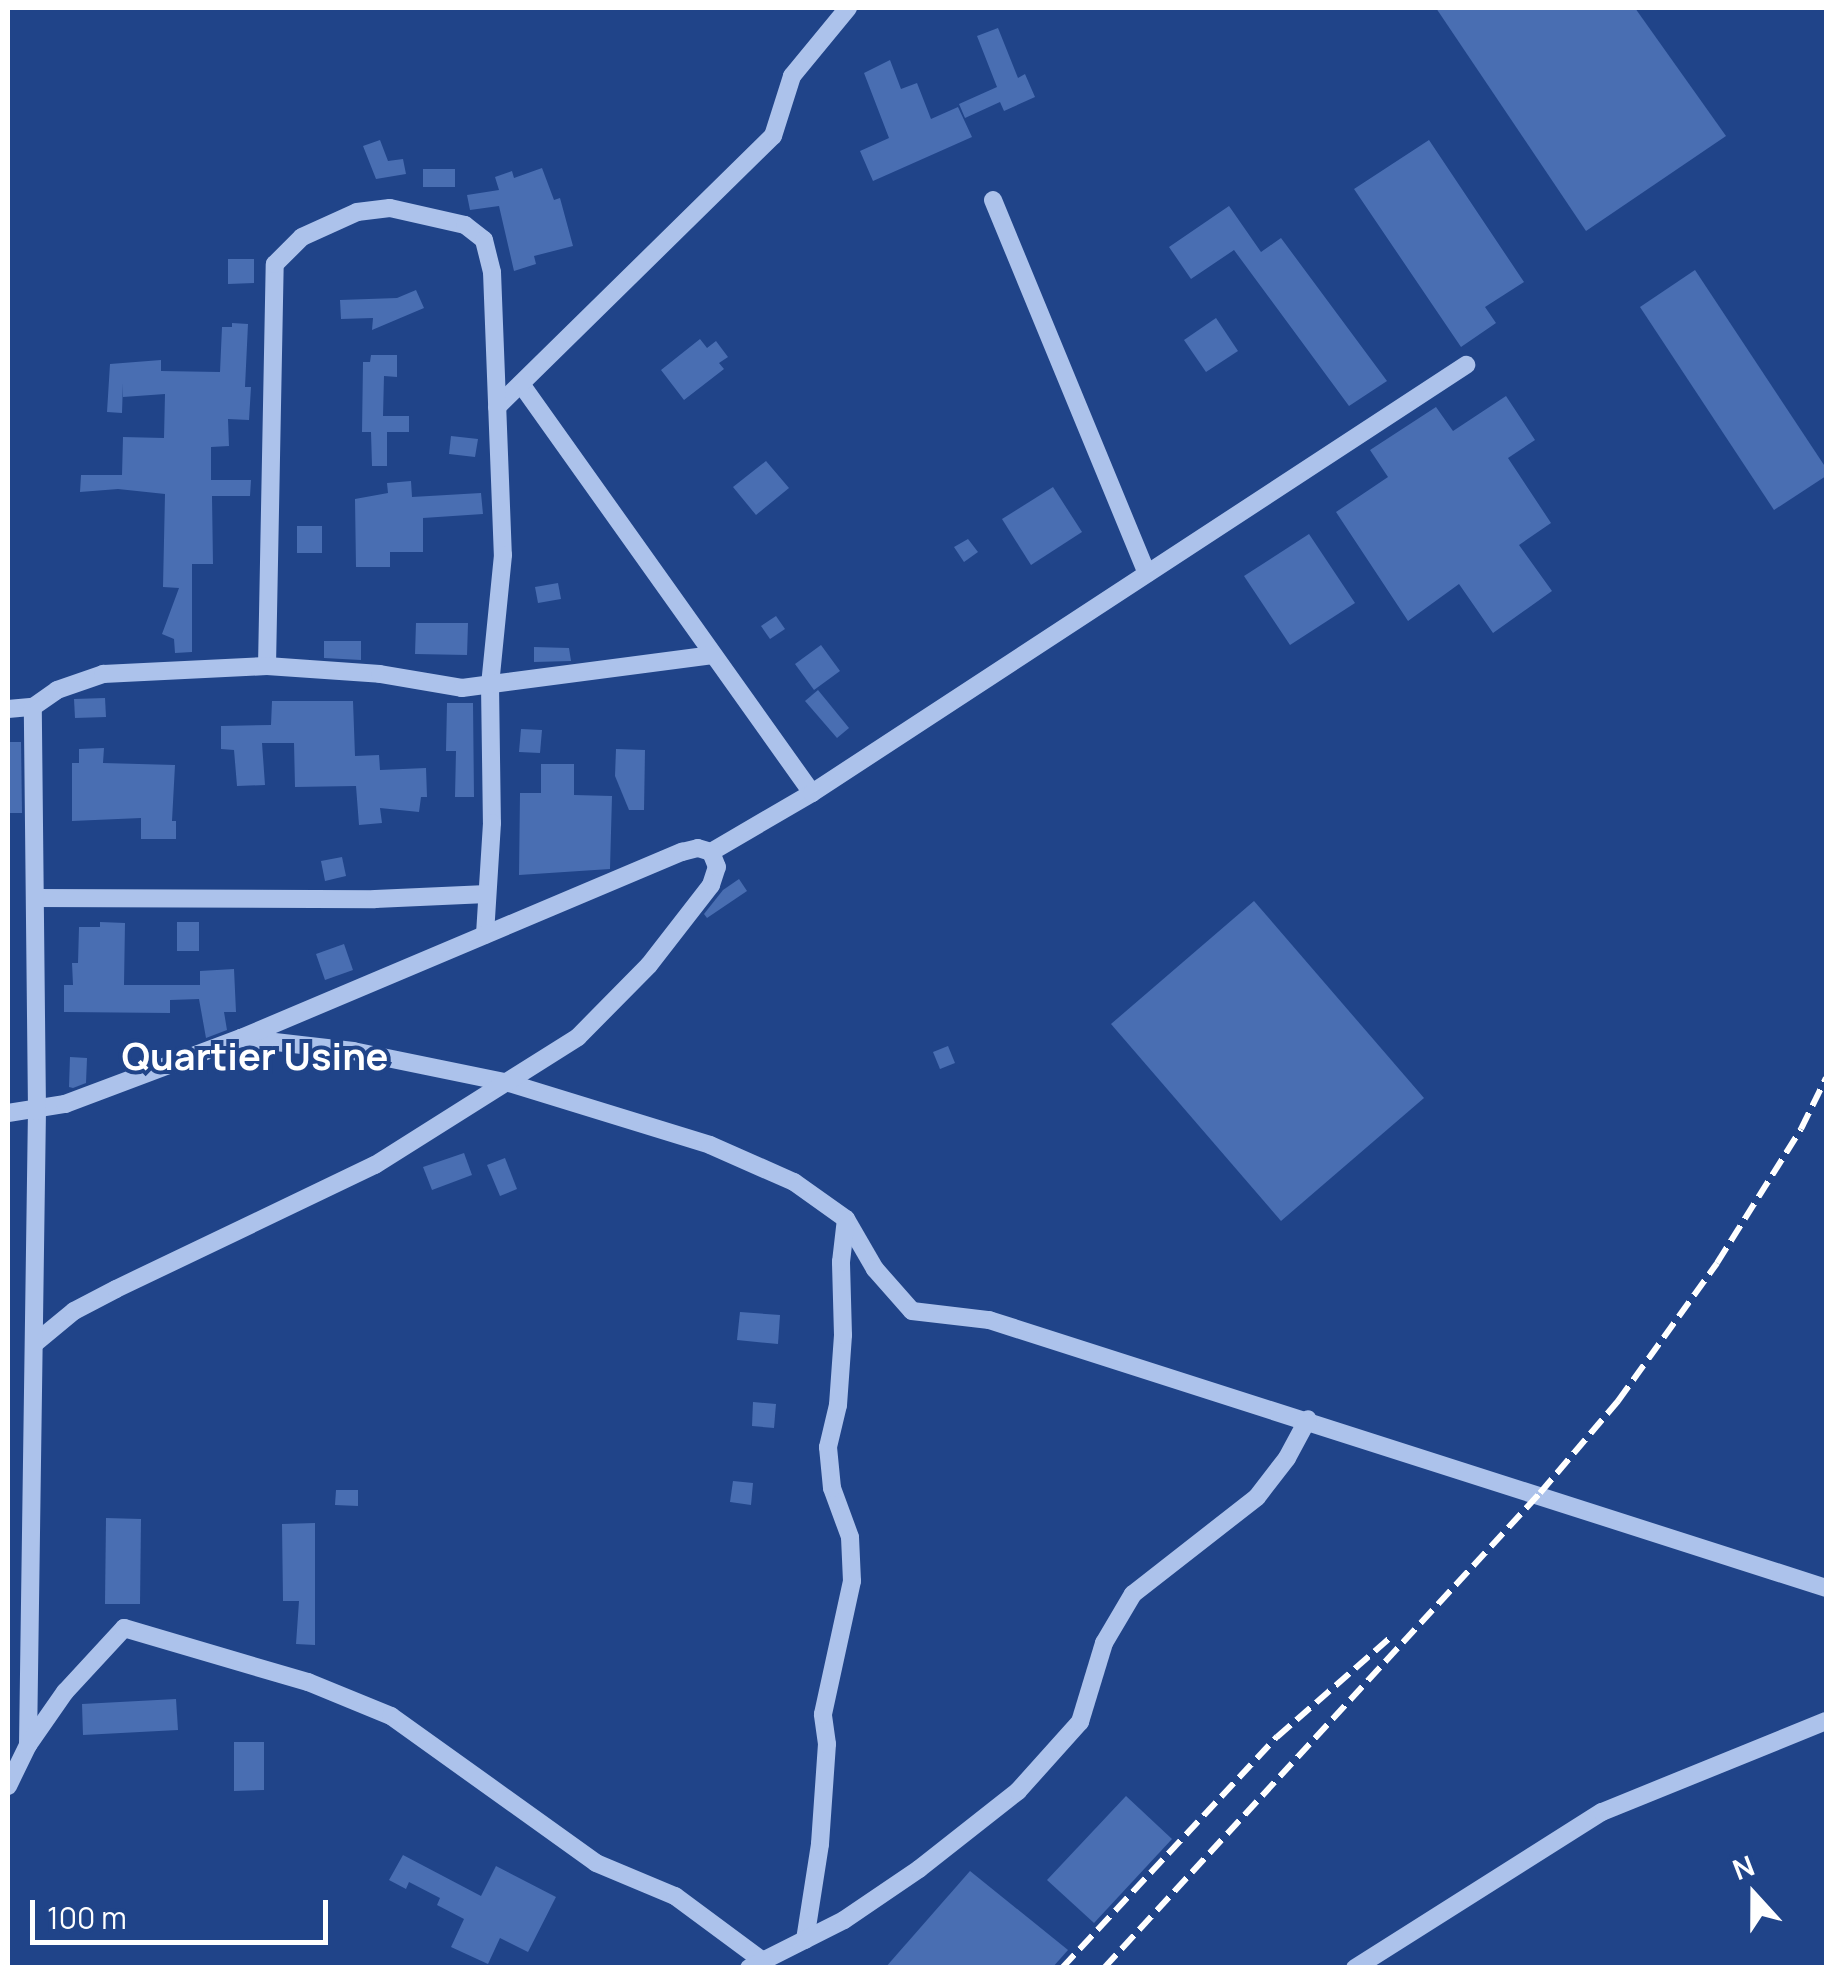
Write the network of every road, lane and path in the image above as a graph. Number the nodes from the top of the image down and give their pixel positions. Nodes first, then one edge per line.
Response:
1 (848, 8) edge
2 (993, 200) dead end
3 (1466, 365) dead end
4 (521, 384) junction
5 (497, 407) junction
6 (1147, 573) junction
7 (713, 655) junction
8 (267, 666) junction
9 (490, 685) junction
10 (33, 707) junction
11 (8, 710) edge
12 (812, 793) junction
13 (711, 852) junction
14 (488, 894) junction
15 (34, 898) junction
16 (485, 936) junction
17 (241, 1038) junction
18 (510, 1083) junction
19 (36, 1112) junction
20 (8, 1113) edge
21 (846, 1218) junction
22 (34, 1344) junction
23 (1308, 1419) junction
24 (8, 1507) edge
25 (28, 1507) junction
26 (1826, 1588) edge
27 (1826, 1721) edge
28 (28, 1745) junction
29 (8, 1786) edge
30 (805, 1940) junction
31 (754, 1963) edge
32 (1355, 1968) edge

1 - 4 street
2 - 6 street
3 - 6 street
4 - 5 street
4 - 7 street
5 - 8 street
5 - 9 street
6 - 12 street
7 - 9 street
7 - 12 street
8 - 9 street
8 - 10 street
9 - 14 street
10 - 11 street
10 - 15 street
12 - 13 street
13 - 16 street
13 - 18 street
14 - 15 street
14 - 16 street
15 - 19 street
16 - 17 street
17 - 18 street
17 - 19 street
18 - 21 street
18 - 22 street
19 - 20 street
19 - 22 street
21 - 23 street
21 - 30 street
22 - 25 street
23 - 26 street
23 - 30 street
24 - 25 street
25 - 28 street
27 - 32 street
28 - 29 street
28 - 31 street
30 - 31 street

